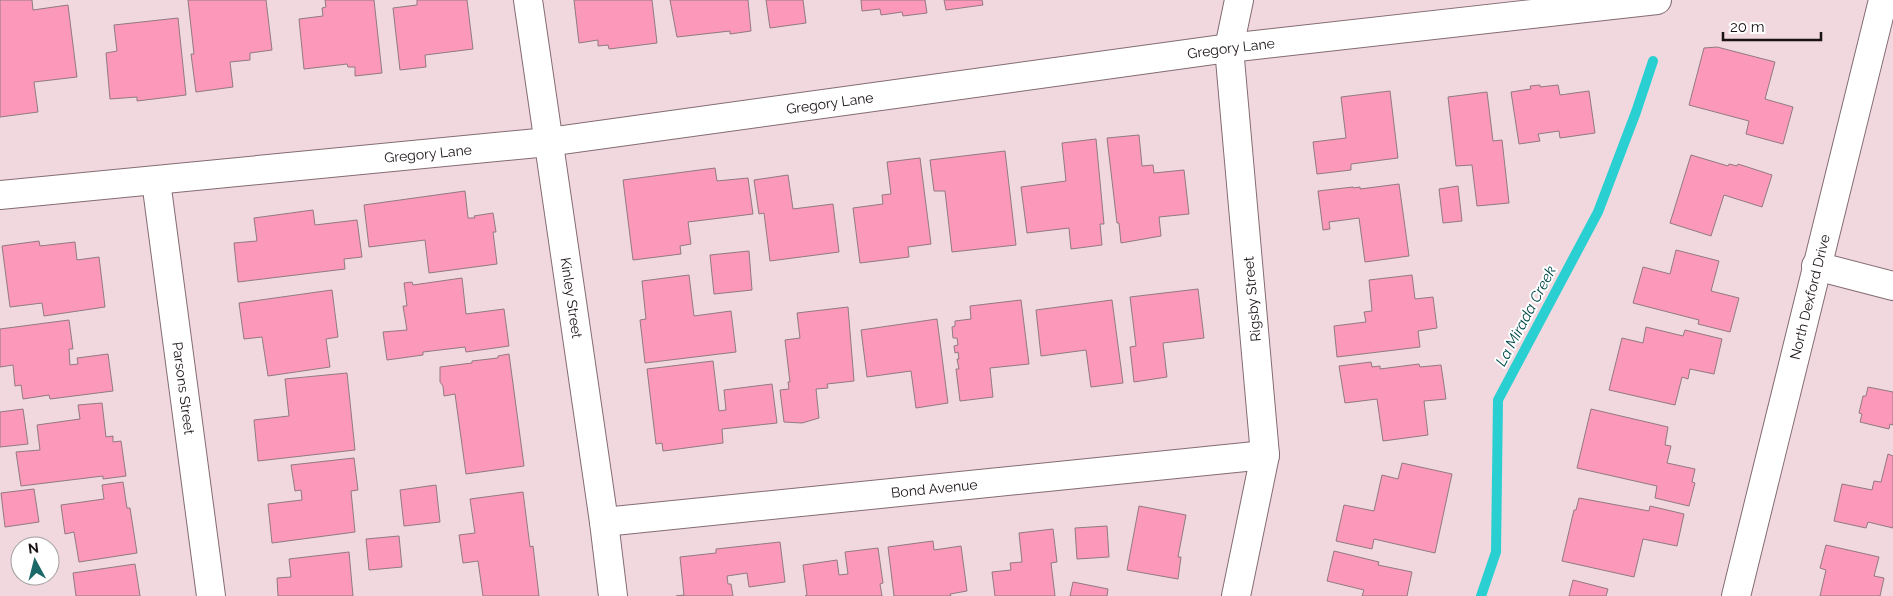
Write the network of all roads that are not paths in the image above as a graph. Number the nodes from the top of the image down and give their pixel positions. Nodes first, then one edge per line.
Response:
1 (528, 0) edge
2 (1239, 0) edge
3 (1657, 0) edge
4 (1883, 0) edge
5 (1229, 48) junction
6 (548, 142) junction
7 (156, 181) junction
8 (0, 195) edge
9 (1816, 266) junction
10 (1893, 286) edge
11 (1266, 455) junction
12 (604, 522) junction
13 (211, 596) edge
14 (613, 596) edge
15 (1236, 596) edge
16 (1736, 596) edge

1 - 6 street, Kinley Street
2 - 5 street, Rigsby Street
3 - 5 street, Gregory Lane
4 - 9 street, North Dexford Drive
5 - 6 street, Gregory Lane
5 - 11 street, Rigsby Street
6 - 7 street, Gregory Lane
6 - 12 street, Kinley Street
7 - 8 street, Gregory Lane
7 - 13 street, Parsons Street
9 - 10 street
9 - 16 street, North Dexford Drive
11 - 12 street, Bond Avenue
11 - 15 street, Rigsby Street
12 - 14 street, Kinley Street

